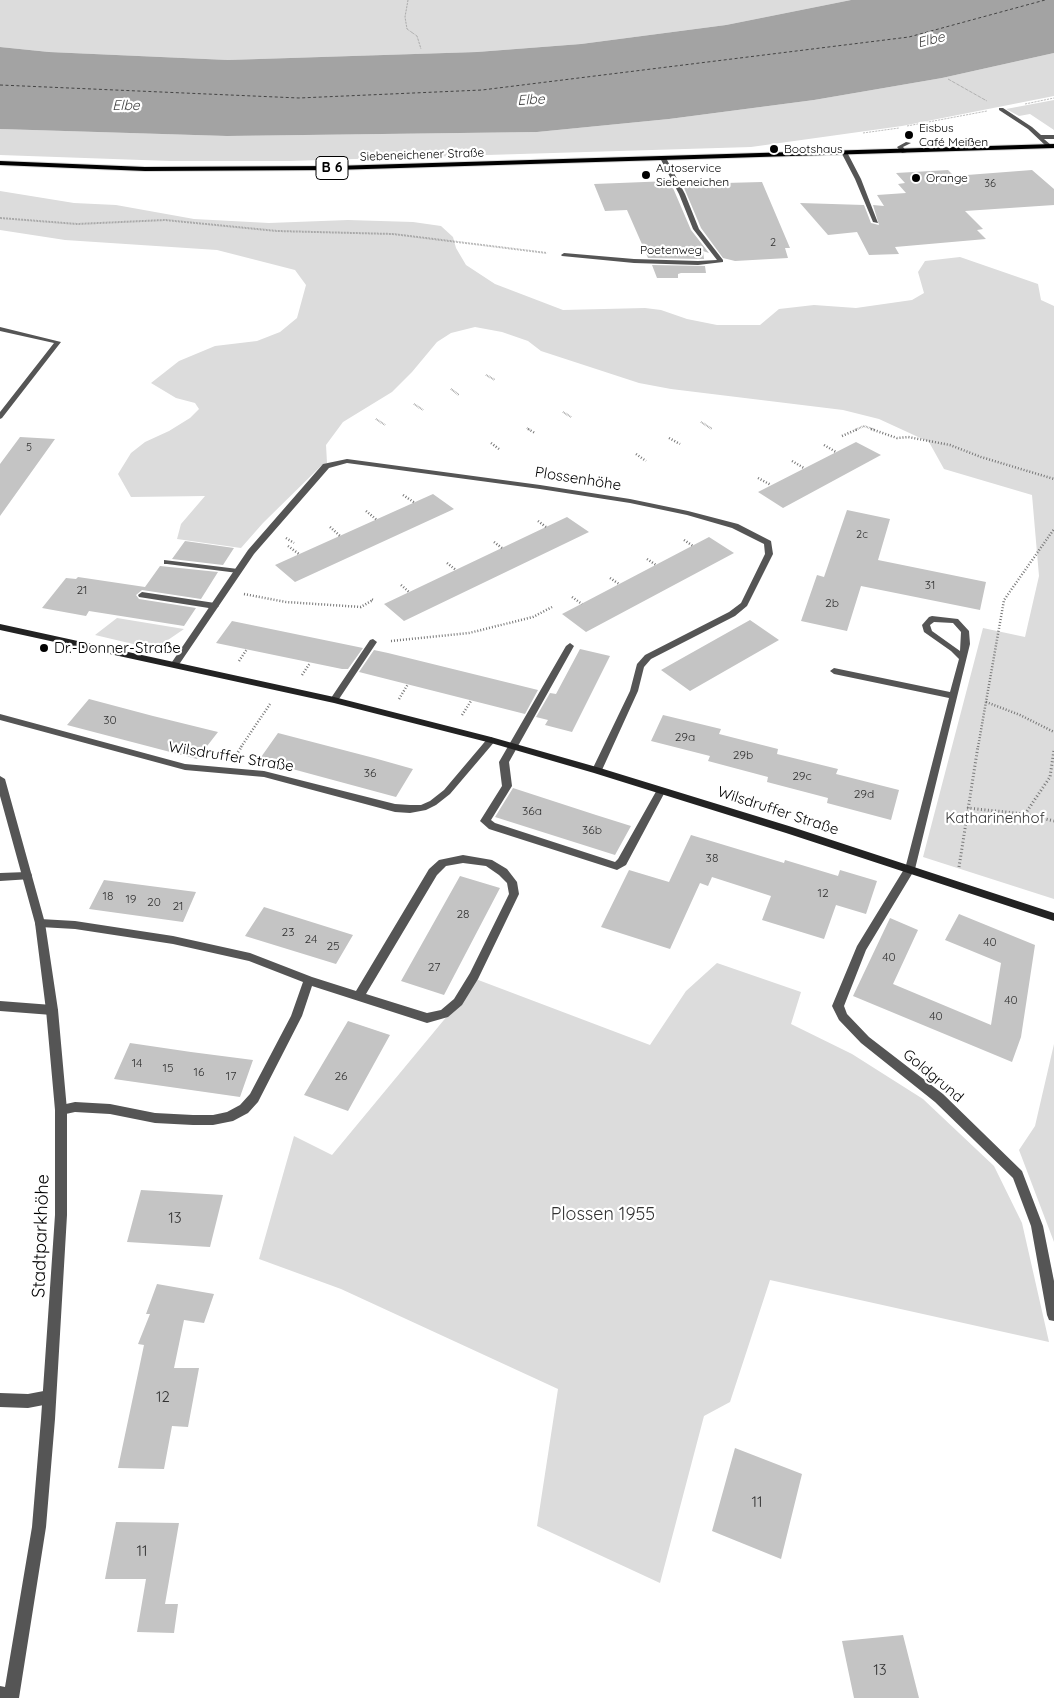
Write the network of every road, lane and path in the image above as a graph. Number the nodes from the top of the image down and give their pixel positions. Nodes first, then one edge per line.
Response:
1 (408, 0) edge
2 (421, 49) dead end
3 (948, 79) dead end
4 (1054, 98) edge
5 (1001, 109) junction
6 (859, 134) dead end
7 (1054, 136) edge
8 (1041, 137) junction
9 (908, 144) dead end
10 (1052, 146) edge
11 (904, 152) junction
12 (845, 154) junction
13 (663, 158) junction
14 (0, 163) edge
15 (0, 218) edge
16 (876, 222) dead end
17 (564, 255) joint
18 (0, 329) edge
19 (486, 375) dead end
20 (495, 380) dead end
21 (451, 389) dead end
22 (459, 395) dead end
23 (414, 404) dead end
24 (423, 410) dead end
25 (563, 412) dead end
26 (0, 417) edge
27 (571, 417) dead end
28 (376, 419) dead end
29 (702, 422) dead end
30 (385, 425) dead end
31 (527, 428) dead end
32 (712, 429) dead end
33 (535, 433) dead end
34 (842, 436) dead end
35 (669, 438) dead end
36 (491, 443) dead end
37 (680, 444) dead end
38 (824, 445) dead end
39 (500, 449) dead end
40 (836, 452) dead end
41 (636, 454) dead end
42 (646, 461) dead end
43 (792, 461) dead end
44 (804, 468) dead end
45 (758, 478) dead end
46 (1054, 479) edge
47 (771, 485) dead end
48 (403, 494) dead end
49 (415, 503) dead end
50 (366, 511) dead end
51 (377, 520) dead end
52 (538, 521) dead end
53 (330, 527) dead end
54 (546, 527) dead end
55 (1054, 529) edge
56 (1050, 534) junction
57 (340, 536) dead end
58 (1054, 537) edge
59 (684, 540) dead end
60 (494, 542) dead end
61 (288, 546) dead end
62 (693, 546) dead end
63 (502, 548) dead end
64 (299, 554) dead end
65 (647, 559) dead end
66 (167, 562) dead end
67 (448, 563) dead end
68 (656, 565) dead end
69 (456, 570) dead end
70 (238, 571) junction
71 (610, 578) dead end
72 (619, 584) dead end
73 (401, 585) dead end
74 (225, 591) junction
75 (409, 592) dead end
76 (142, 595) dead end
77 (572, 597) dead end
78 (371, 599) dead end
79 (582, 604) dead end
80 (215, 606) junction
81 (552, 607) dead end
82 (0, 627) edge
83 (373, 642) joint
84 (570, 646) dead end
85 (963, 659) junction
86 (175, 664) junction
87 (834, 671) dead end
88 (281, 688) junction
89 (954, 696) junction
90 (334, 700) junction
91 (986, 702) junction
92 (0, 717) edge
93 (1054, 732) edge
94 (491, 740) junction
95 (514, 746) junction
96 (1054, 750) edge
97 (597, 770) junction
98 (228, 771) junction
99 (0, 779) edge
100 (661, 790) junction
101 (967, 808) junction
102 (1025, 814) junction
103 (1054, 821) edge
104 (910, 869) junction
105 (27, 876) junction
106 (0, 877) edge
107 (957, 885) junction
108 (1054, 917) edge
109 (40, 924) junction
110 (309, 980) junction
111 (359, 996) junction
112 (0, 1006) edge
113 (52, 1010) junction
114 (61, 1110) junction
115 (1054, 1315) edge
116 (49, 1397) junction
117 (0, 1400) edge
118 (7, 1695) edge

1 - 2 path
3 - 5 path
4 - 5 path
5 - 6 path
5 - 8 street
7 - 8 street
8 - 10 street
9 - 11 street
10 - 11 main road, Siebeneichener Straße / B 6
11 - 12 main road, Siebeneichener Straße / B 6
12 - 13 main road, Siebeneichener Straße / B 6
12 - 16 street
13 - 14 main road, Siebeneichener Straße / B 6
13 - 17 street, Poetenweg
15 - 17 path
18 - 26 street
19 - 20 path
21 - 22 path
23 - 24 path
25 - 27 path
28 - 30 path
29 - 32 path
31 - 33 path
34 - 46 path
35 - 37 path
36 - 39 path
38 - 40 path
41 - 42 path
43 - 44 path
45 - 47 path
48 - 49 path
50 - 51 path
52 - 54 path
53 - 57 path
55 - 56 path
56 - 58 path
56 - 91 path
59 - 62 path
60 - 63 path
61 - 64 path
65 - 68 path
66 - 70 street
67 - 69 path
70 - 74 street, Plossenhöhe
70 - 97 street, Plossenhöhe
71 - 72 path
73 - 75 path
74 - 78 path
74 - 80 street, Plossenhöhe
76 - 80 street
77 - 79 path
80 - 86 street, Plossenhöhe
81 - 83 path
82 - 86 main road, Wilsdruffer Straße
83 - 90 street
84 - 95 street
85 - 85 street
85 - 89 street
86 - 88 main road, Wilsdruffer Straße
87 - 89 street
88 - 90 main road, Wilsdruffer Straße
88 - 98 path
89 - 104 street
90 - 94 main road, Wilsdruffer Straße
91 - 93 path
91 - 101 path
92 - 98 street, Wilsdruffer Straße
94 - 95 main road, Wilsdruffer Straße
94 - 98 street, Wilsdruffer Straße
95 - 97 main road, Wilsdruffer Straße
95 - 100 street
96 - 102 path
97 - 100 main road, Wilsdruffer Straße
99 - 105 street, Stadtparkhöhe
100 - 104 main road, Wilsdruffer Straße
101 - 102 path
101 - 107 path
102 - 103 path
104 - 107 main road, Wilsdruffer Straße
104 - 115 street, Goldgrund
105 - 106 street
105 - 109 street, Stadtparkhöhe
107 - 108 main road, Wilsdruffer Straße
109 - 110 street
109 - 113 street, Stadtparkhöhe
110 - 111 street
110 - 114 street
111 - 111 street
112 - 113 street
113 - 114 street, Stadtparkhöhe
114 - 116 street, Stadtparkhöhe
116 - 117 street
116 - 118 street, Stadtparkhöhe

